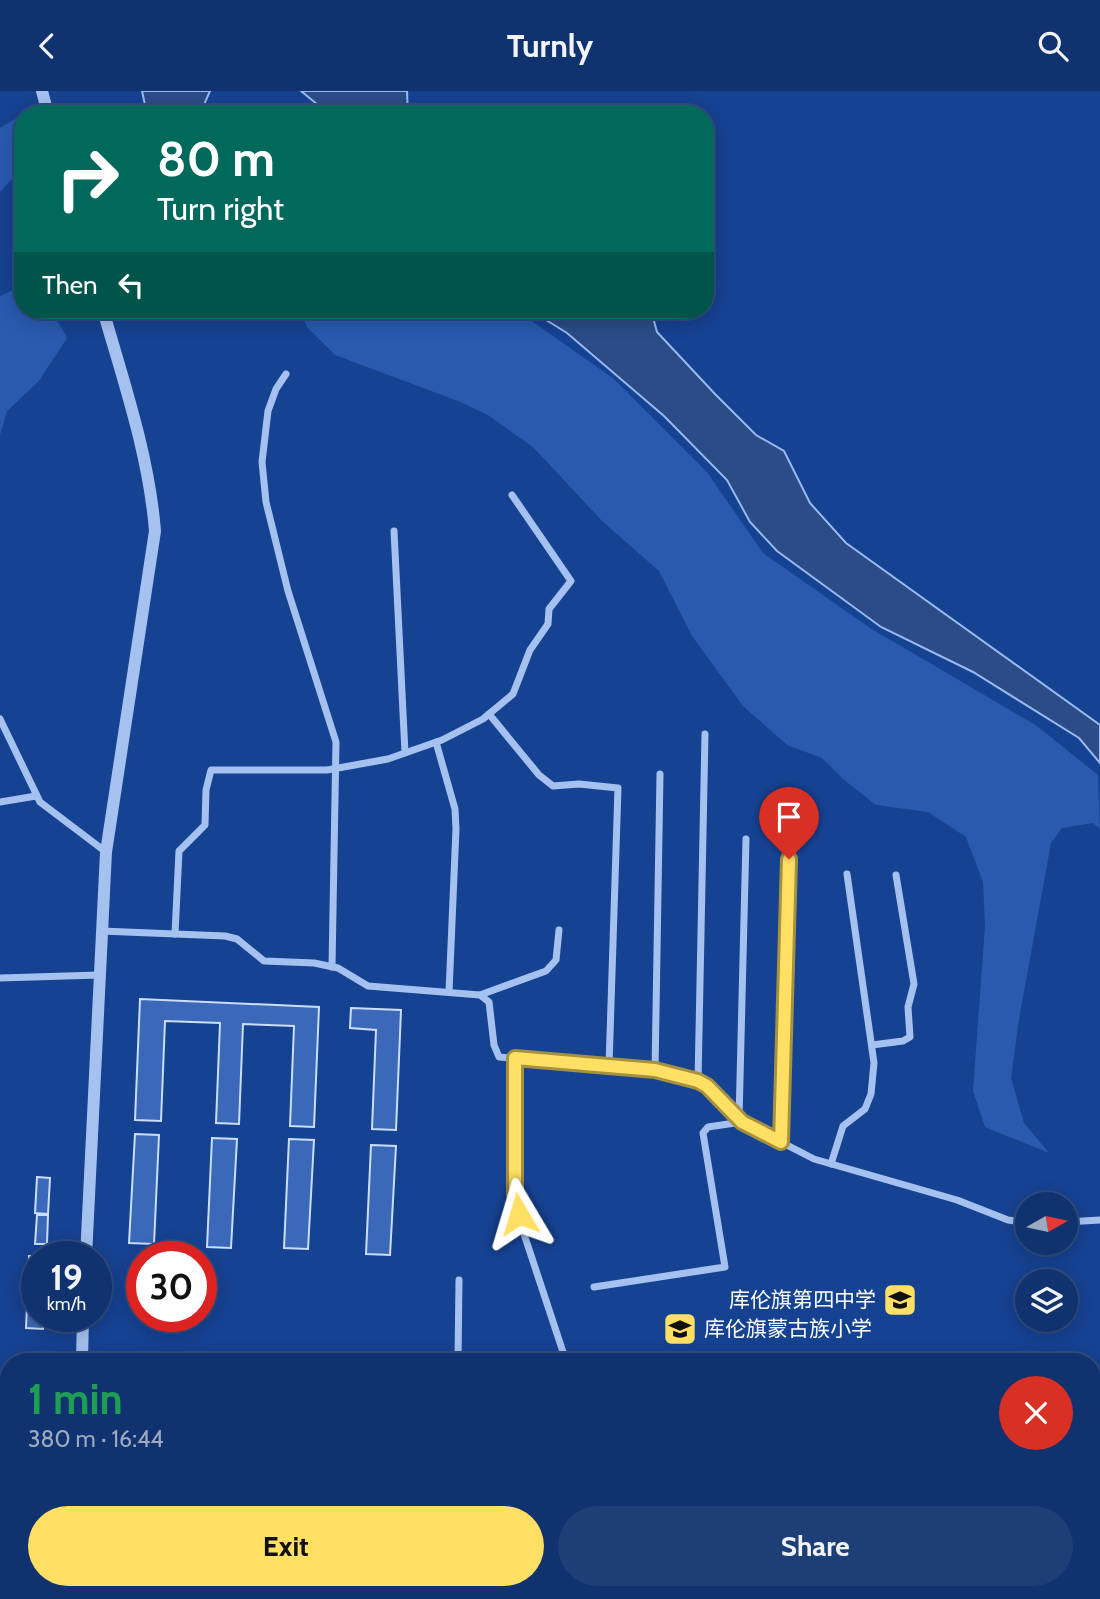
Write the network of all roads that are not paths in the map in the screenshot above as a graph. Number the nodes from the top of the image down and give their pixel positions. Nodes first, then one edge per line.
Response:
1 (105, 319) edge
2 (286, 374) dead end
3 (512, 495) dead end
4 (394, 531) dead end
5 (489, 714) junction
6 (0, 719) edge
7 (705, 734) dead end
8 (436, 742) junction
9 (405, 753) junction
10 (336, 767) junction
11 (660, 774) dead end
12 (36, 796) junction
13 (0, 802) edge
14 (746, 839) dead end
15 (106, 852) junction
16 (789, 859) dead end
17 (847, 874) dead end
18 (896, 875) dead end
19 (559, 930) dead end
20 (102, 931) junction
21 (175, 934) junction
22 (332, 967) junction
23 (99, 975) junction
24 (0, 978) edge
25 (449, 992) junction
26 (480, 995) junction
27 (872, 1045) junction
28 (515, 1058) junction
29 (609, 1066) junction
30 (655, 1070) junction
31 (698, 1081) junction
32 (741, 1121) junction
33 (781, 1142) junction
34 (831, 1164) junction
35 (1100, 1220) edge
36 (1015, 1221) edge
37 (1078, 1221) edge
38 (87, 1241) edge
39 (459, 1280) dead end
40 (594, 1287) dead end
41 (83, 1332) edge
42 (82, 1353) edge
43 (458, 1353) edge
44 (563, 1353) edge

1 - 15 street
2 - 10 street
3 - 5 street
4 - 9 street
5 - 8 street
5 - 29 street
6 - 12 street
7 - 31 street
8 - 9 street
8 - 25 street
9 - 10 street
10 - 21 street
10 - 22 street
11 - 30 street
12 - 13 street
12 - 15 street
14 - 32 street
15 - 20 street
16 - 33 street
17 - 27 street
18 - 27 street
19 - 26 street
20 - 21 street
20 - 23 street
21 - 22 street
22 - 25 street
23 - 24 street
23 - 38 street
25 - 26 street
26 - 28 street
27 - 34 street
28 - 29 street
28 - 44 street
29 - 30 street
30 - 31 street
31 - 32 street
32 - 33 street
32 - 40 street
33 - 34 street
34 - 36 street
35 - 37 street
39 - 43 street
41 - 42 street

